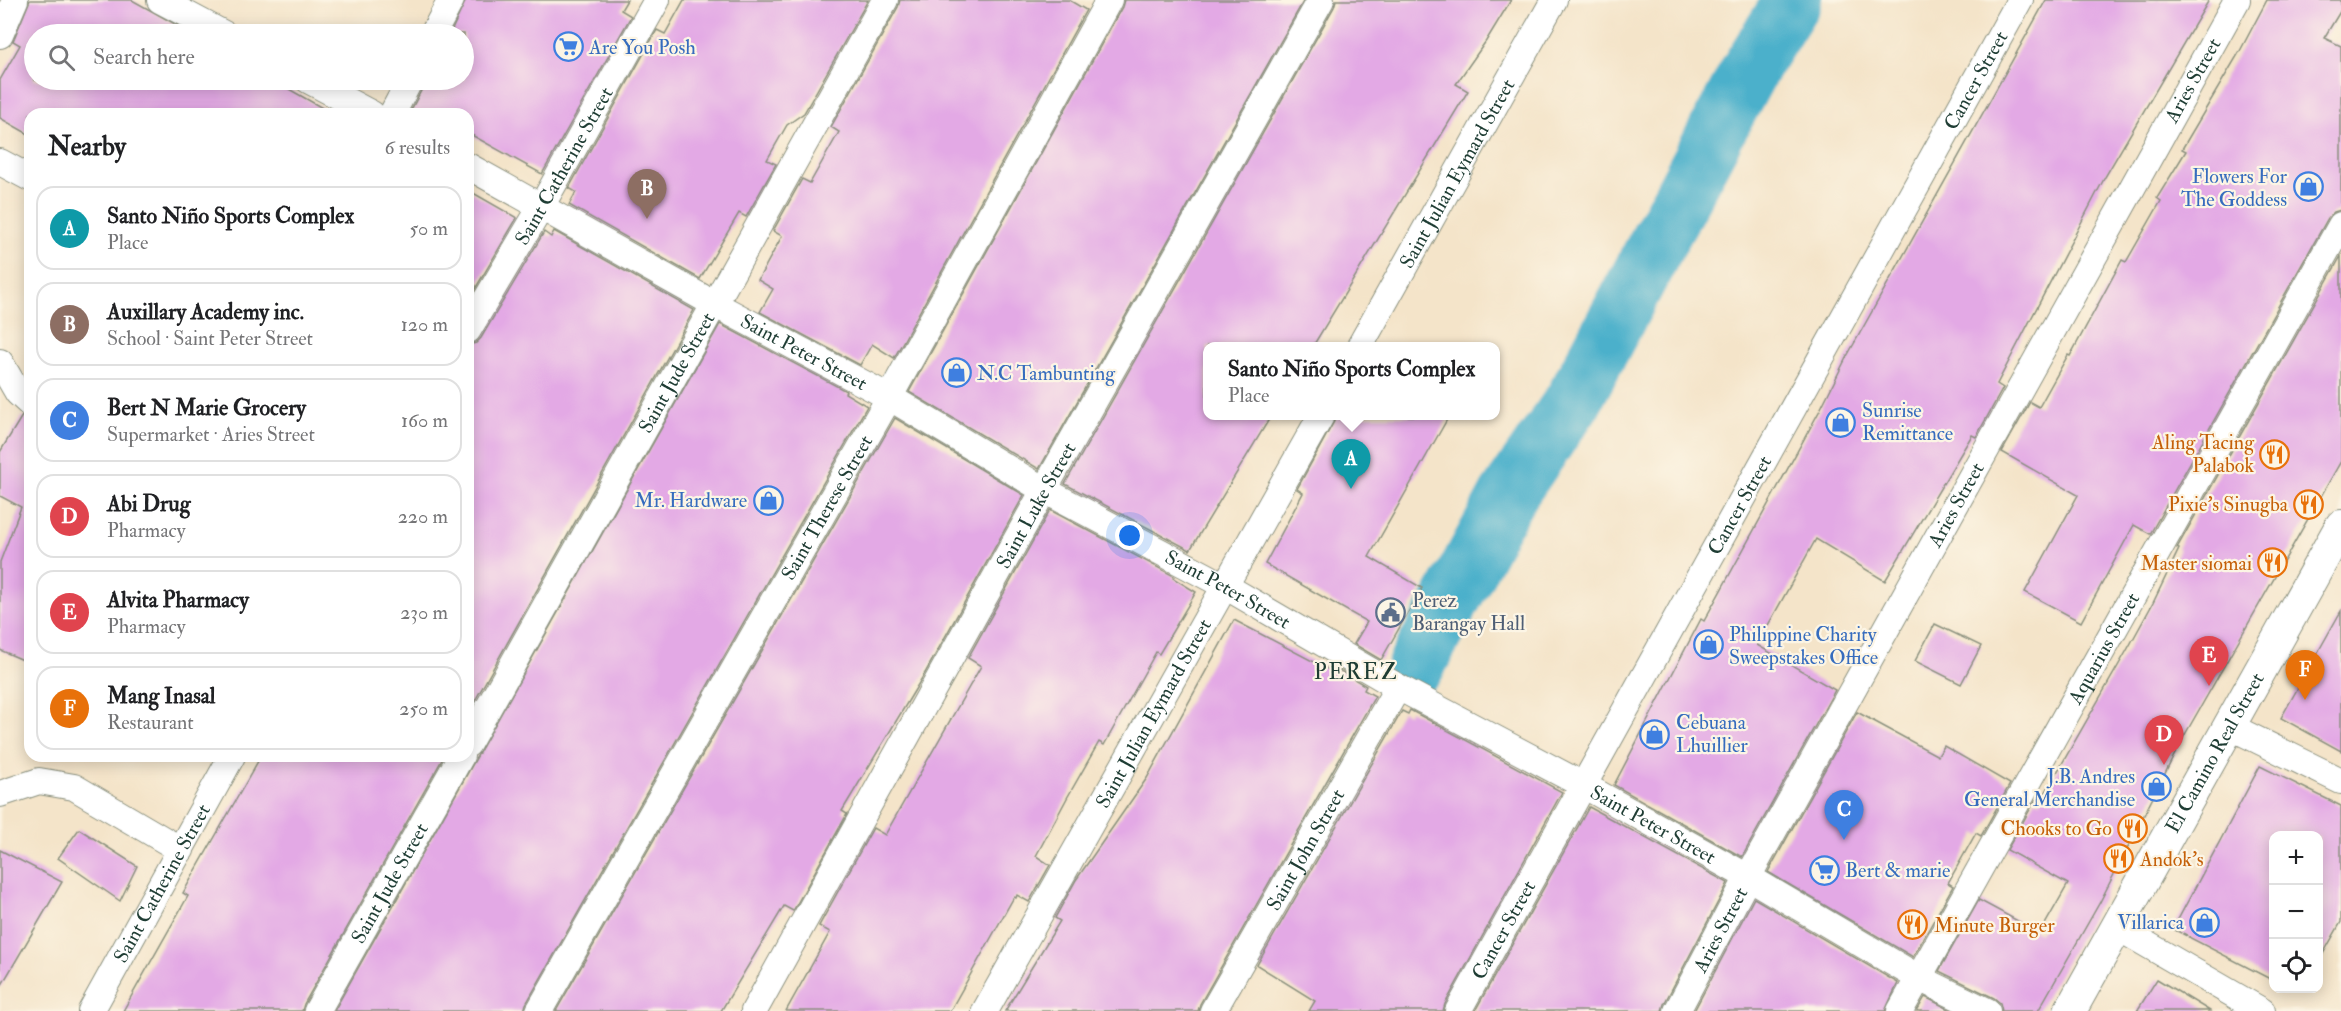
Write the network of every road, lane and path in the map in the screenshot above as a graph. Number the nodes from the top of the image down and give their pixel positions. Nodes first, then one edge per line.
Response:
1 (15, 0) edge
2 (160, 0) edge
3 (451, 0) edge
4 (657, 0) edge
5 (885, 0) edge
6 (1108, 0) edge
7 (1321, 0) edge
8 (1554, 0) edge
9 (2020, 0) edge
10 (2237, 0) edge
11 (205, 24) edge
12 (439, 24) edge
13 (0, 35) edge
14 (327, 90) edge
15 (405, 90) edge
16 (361, 108) edge
17 (395, 108) edge
18 (0, 162) edge
19 (474, 169) edge
20 (24, 175) edge
21 (541, 205) junction
22 (2341, 225) edge
23 (716, 305) junction
24 (474, 320) edge
25 (1362, 342) edge
26 (0, 362) edge
27 (889, 397) junction
28 (24, 398) edge
29 (1319, 420) edge
30 (1044, 490) junction
31 (2341, 526) edge
32 (1225, 586) junction
33 (1398, 687) junction
34 (2229, 726) junction
35 (474, 733) edge
36 (229, 762) edge
37 (458, 762) edge
38 (2341, 781) edge
39 (1583, 785) junction
40 (0, 794) edge
41 (181, 850) junction
42 (1748, 877) junction
43 (2117, 927) junction
44 (1919, 978) junction
45 (91, 1011) edge
46 (317, 1011) edge
47 (539, 1011) edge
48 (754, 1011) edge
49 (985, 1011) edge
50 (1213, 1011) edge
51 (1458, 1011) edge
52 (1677, 1011) edge
53 (1900, 1011) edge
54 (1987, 1011) edge
55 (2070, 1011) edge
56 (2262, 1011) edge

1 - 13 street
2 - 11 street
3 - 12 street
4 - 21 street, Saint Catherine Street
5 - 23 street, Saint Jude Street
6 - 27 street, Saint Therese Street
7 - 30 street, Saint Luke Street
8 - 25 street, Saint Julian Eymard Street
9 - 39 street, Cancer Street
10 - 42 street, Aries Street
14 - 16 street
15 - 17 street
18 - 20 street
19 - 21 street, Saint Peter Street
21 - 23 street, Saint Peter Street
21 - 24 street, Saint Catherine Street
22 - 44 street, Aquarius Street
23 - 27 street, Saint Peter Street
23 - 35 street, Saint Jude Street
26 - 28 street
27 - 30 street, Saint Peter Street
27 - 47 street, Saint Therese Street
29 - 32 street, Saint Julian Eymard Street
30 - 32 street, Saint Peter Street
30 - 48 street, Saint Luke Street
31 - 34 street, El Camino Real Street
32 - 33 street, Saint Peter Street
32 - 49 street, Saint Julian Eymard Street
33 - 39 street, Saint Peter Street
33 - 50 street, Saint John Street
34 - 38 street
34 - 43 street, El Camino Real Street
36 - 41 street, Saint Catherine Street
37 - 46 street, Saint Jude Street
39 - 42 street, Saint Peter Street
39 - 51 street, Cancer Street
40 - 41 street
41 - 45 street, Saint Catherine Street
42 - 44 street, Saint Peter Street
42 - 52 street, Aries Street
43 - 55 street, El Camino Real Street
43 - 56 street
44 - 53 street, Aquarius Street
44 - 54 street, Saint Peter Street

